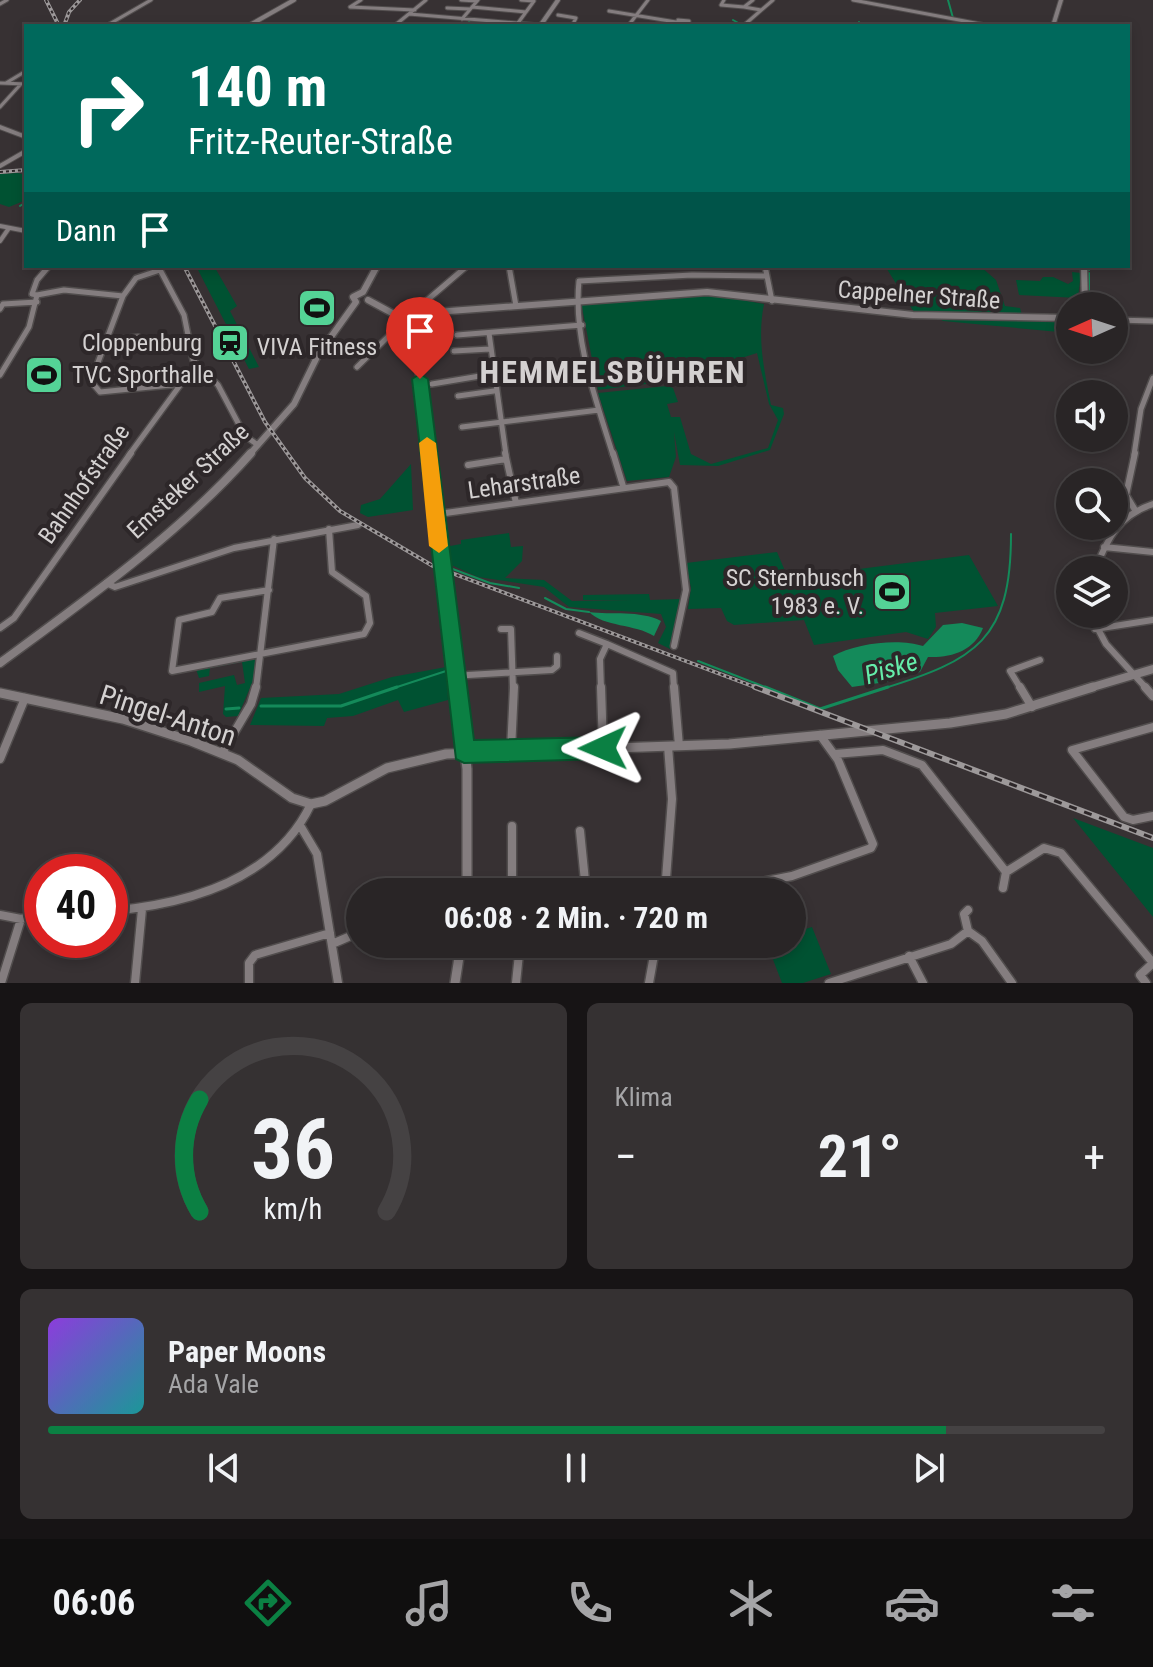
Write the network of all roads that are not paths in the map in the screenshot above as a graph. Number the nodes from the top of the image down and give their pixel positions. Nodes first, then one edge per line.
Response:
1 (7, 0) edge
2 (151, 0) edge
3 (294, 0) edge
4 (361, 0) edge
5 (426, 0) edge
6 (461, 0) edge
7 (521, 0) edge
8 (558, 0) edge
9 (648, 0) edge
10 (724, 0) edge
11 (753, 0) edge
12 (773, 0) edge
13 (853, 0) edge
14 (1061, 0) edge
15 (477, 1) edge
16 (0, 4) edge
17 (744, 7) junction
18 (447, 8) dead end
19 (471, 8) junction
20 (415, 10) junction
21 (761, 10) junction
22 (609, 11) dead end
23 (526, 12) junction
24 (409, 14) junction
25 (558, 15) dead end
26 (637, 15) junction
27 (462, 19) junction
28 (678, 20) dead end
29 (518, 23) junction
30 (109, 24) edge
31 (252, 24) edge
32 (396, 24) edge
33 (525, 24) edge
34 (541, 24) edge
35 (573, 24) edge
36 (630, 24) edge
37 (745, 24) edge
38 (980, 24) edge
39 (1054, 24) edge
40 (24, 72) edge
41 (3, 83) edge
42 (24, 84) edge
43 (20, 85) junction
44 (0, 107) edge
45 (0, 127) edge
46 (24, 136) edge
47 (24, 152) edge
48 (0, 156) edge
49 (11, 159) junction
50 (0, 166) edge
51 (0, 226) edge
52 (9, 228) junction
53 (24, 231) edge
54 (0, 241) edge
55 (48, 268) edge
56 (159, 268) edge
57 (376, 268) edge
58 (465, 268) edge
59 (509, 268) edge
60 (654, 268) edge
61 (740, 268) edge
62 (765, 268) edge
63 (1084, 268) edge
64 (741, 276) junction
65 (767, 276) junction
66 (656, 277) junction
67 (363, 292) junction
68 (1085, 292) edge
69 (123, 296) junction
70 (37, 298) junction
71 (368, 300) junction
72 (578, 301) junction
73 (772, 301) junction
74 (356, 302) junction
75 (414, 306) dead end
76 (516, 306) junction
77 (0, 309) edge
78 (422, 314) junction
79 (1056, 318) edge
80 (405, 320) junction
81 (1128, 320) edge
82 (1153, 321) edge
83 (582, 325) junction
84 (391, 332) junction
85 (414, 332) junction
86 (489, 333) junction
87 (457, 335) dead end
88 (138, 337) dead end
89 (105, 341) junction
90 (490, 349) junction
91 (454, 351) dead end
92 (198, 366) junction
93 (589, 366) junction
94 (357, 367) dead end
95 (492, 374) junction
96 (0, 375) edge
97 (1153, 378) edge
98 (181, 384) junction
99 (432, 384) dead end
100 (494, 391) junction
101 (458, 396) dead end
102 (599, 410) junction
103 (499, 423) junction
104 (462, 427) dead end
105 (258, 445) junction
106 (506, 459) junction
107 (468, 465) dead end
108 (623, 486) junction
109 (516, 503) junction
110 (1153, 504) edge
111 (1135, 510) junction
112 (433, 512) junction
113 (358, 525) dead end
114 (329, 529) junction
115 (274, 539) junction
116 (1104, 547) junction
117 (1153, 552) edge
118 (1100, 556) edge
119 (106, 583) junction
120 (269, 590) junction
121 (1153, 620) edge
122 (2, 627) edge
123 (501, 629) dead end
124 (1095, 629) joint
125 (579, 633) dead end
126 (607, 644) junction
127 (674, 646) dead end
128 (265, 652) junction
129 (557, 656) dead end
130 (1040, 660) dead end
131 (0, 661) edge
132 (1153, 669) edge
133 (512, 674) junction
134 (468, 675) dead end
135 (1134, 676) junction
136 (0, 693) edge
137 (1153, 696) edge
138 (25, 698) junction
139 (1032, 707) junction
140 (1153, 727) edge
141 (820, 735) junction
142 (673, 746) junction
143 (603, 748) junction
144 (511, 750) junction
145 (464, 751) junction
146 (222, 753) junction
147 (835, 754) junction
148 (0, 759) edge
149 (311, 804) junction
150 (1153, 816) edge
151 (512, 826) dead end
152 (301, 827) junction
153 (580, 831) dead end
154 (1006, 872) junction
155 (467, 878) edge
156 (512, 878) edge
157 (585, 878) edge
158 (666, 878) edge
159 (779, 878) edge
160 (1003, 888) dead end
161 (142, 909) junction
162 (128, 910) edge
163 (968, 910) dead end
164 (0, 915) edge
165 (24, 918) edge
166 (21, 919) junction
167 (968, 931) junction
168 (346, 935) edge
169 (331, 939) junction
170 (909, 956) junction
171 (459, 958) edge
172 (519, 958) edge
173 (653, 958) edge
174 (1153, 963) edge
175 (2, 976) edge
176 (135, 983) edge
177 (249, 983) edge
178 (338, 983) edge
179 (455, 983) edge
180 (516, 983) edge
181 (649, 983) edge
182 (829, 983) edge
183 (923, 983) edge
184 (1012, 983) edge
185 (1146, 983) edge

1 - 16 street
2 - 30 street
3 - 31 street
4 - 20 street
5 - 20 street
6 - 15 street
7 - 23 street
8 - 34 street
9 - 26 street
10 - 17 street
11 - 17 street
12 - 21 street
13 - 38 street
14 - 39 street
15 - 19 street
17 - 21 street
18 - 19 street
19 - 23 street
19 - 27 street
20 - 24 street
21 - 37 street
22 - 26 street
23 - 29 street
24 - 27 street
24 - 32 street
25 - 35 street
26 - 28 street
26 - 36 street
27 - 29 street
29 - 33 street
40 - 41 street
41 - 43 street
42 - 43 street
43 - 44 street
45 - 46 street
47 - 49 street
48 - 49 street
49 - 50 street
51 - 52 street
52 - 53 street
52 - 54 street
55 - 70 street
56 - 69 street
56 - 92 street
57 - 67 street, Emsteker Straße
58 - 75 street
59 - 76 street
60 - 66 street
61 - 64 street
62 - 65 street
63 - 68 street
64 - 65 street
64 - 66 street
65 - 73 street
66 - 72 street
67 - 71 street
67 - 74 street, Emsteker Straße
69 - 70 street
69 - 89 street
70 - 77 street
70 - 96 street
71 - 74 street
71 - 80 street
72 - 73 street, Cappelner Straße
72 - 76 street, Cappelner Straße
72 - 83 street
73 - 79 street, Cappelner Straße
74 - 105 street, Emsteker Straße
76 - 78 street, Cappelner Straße
78 - 80 street, Cappelner Straße
78 - 85 street
80 - 84 street, Cappelner Straße
80 - 85 street
81 - 82 street
83 - 86 street
83 - 93 street
84 - 85 street
84 - 94 street, Cappelner Straße
85 - 112 street
86 - 87 street
86 - 90 street
88 - 89 street
89 - 98 street
90 - 91 street
90 - 95 street
92 - 98 street, Bahnhofstraße
92 - 105 street
93 - 95 street
93 - 102 street
95 - 99 street
95 - 100 street
97 - 111 street
98 - 122 street, Bahnhofstraße
100 - 101 street
100 - 103 street
102 - 103 street
102 - 108 street
103 - 104 street
103 - 106 street
105 - 119 street, Emsteker Straße
106 - 107 street
106 - 109 street
108 - 109 street, Leharstraße
108 - 127 street
109 - 112 street, Leharstraße
110 - 111 street
111 - 116 street
112 - 145 street, bridge
113 - 114 street
114 - 115 street
114 - 128 street
115 - 119 street
115 - 120 street
116 - 117 street
116 - 118 street
119 - 131 street, Emsteker Straße
120 - 128 street
120 - 128 street
121 - 124 street
123 - 133 street
124 - 135 street
125 - 126 street
126 - 142 street
126 - 143 street
128 - 146 street
129 - 133 street
130 - 139 street
132 - 135 street
133 - 134 street
133 - 144 street
135 - 137 street
135 - 139 street
136 - 138 street, Pingel-Anton
138 - 146 street, Pingel-Anton
138 - 148 street
139 - 141 street
140 - 150 street
141 - 142 street
141 - 147 street
142 - 143 street
142 - 158 street
143 - 144 street
144 - 145 street
145 - 149 street
145 - 155 street
146 - 149 street, Pingel-Anton
147 - 154 street
147 - 159 street
149 - 152 street
151 - 156 street
152 - 161 street
152 - 169 street
153 - 157 street
154 - 160 street
154 - 174 street
161 - 162 street
161 - 176 street
163 - 167 street
164 - 166 street
165 - 166 street
166 - 175 street
167 - 170 street
167 - 184 street
168 - 169 street
169 - 177 street
169 - 178 street
170 - 182 street
170 - 183 street
171 - 179 street
172 - 180 street
173 - 181 street
174 - 185 street

